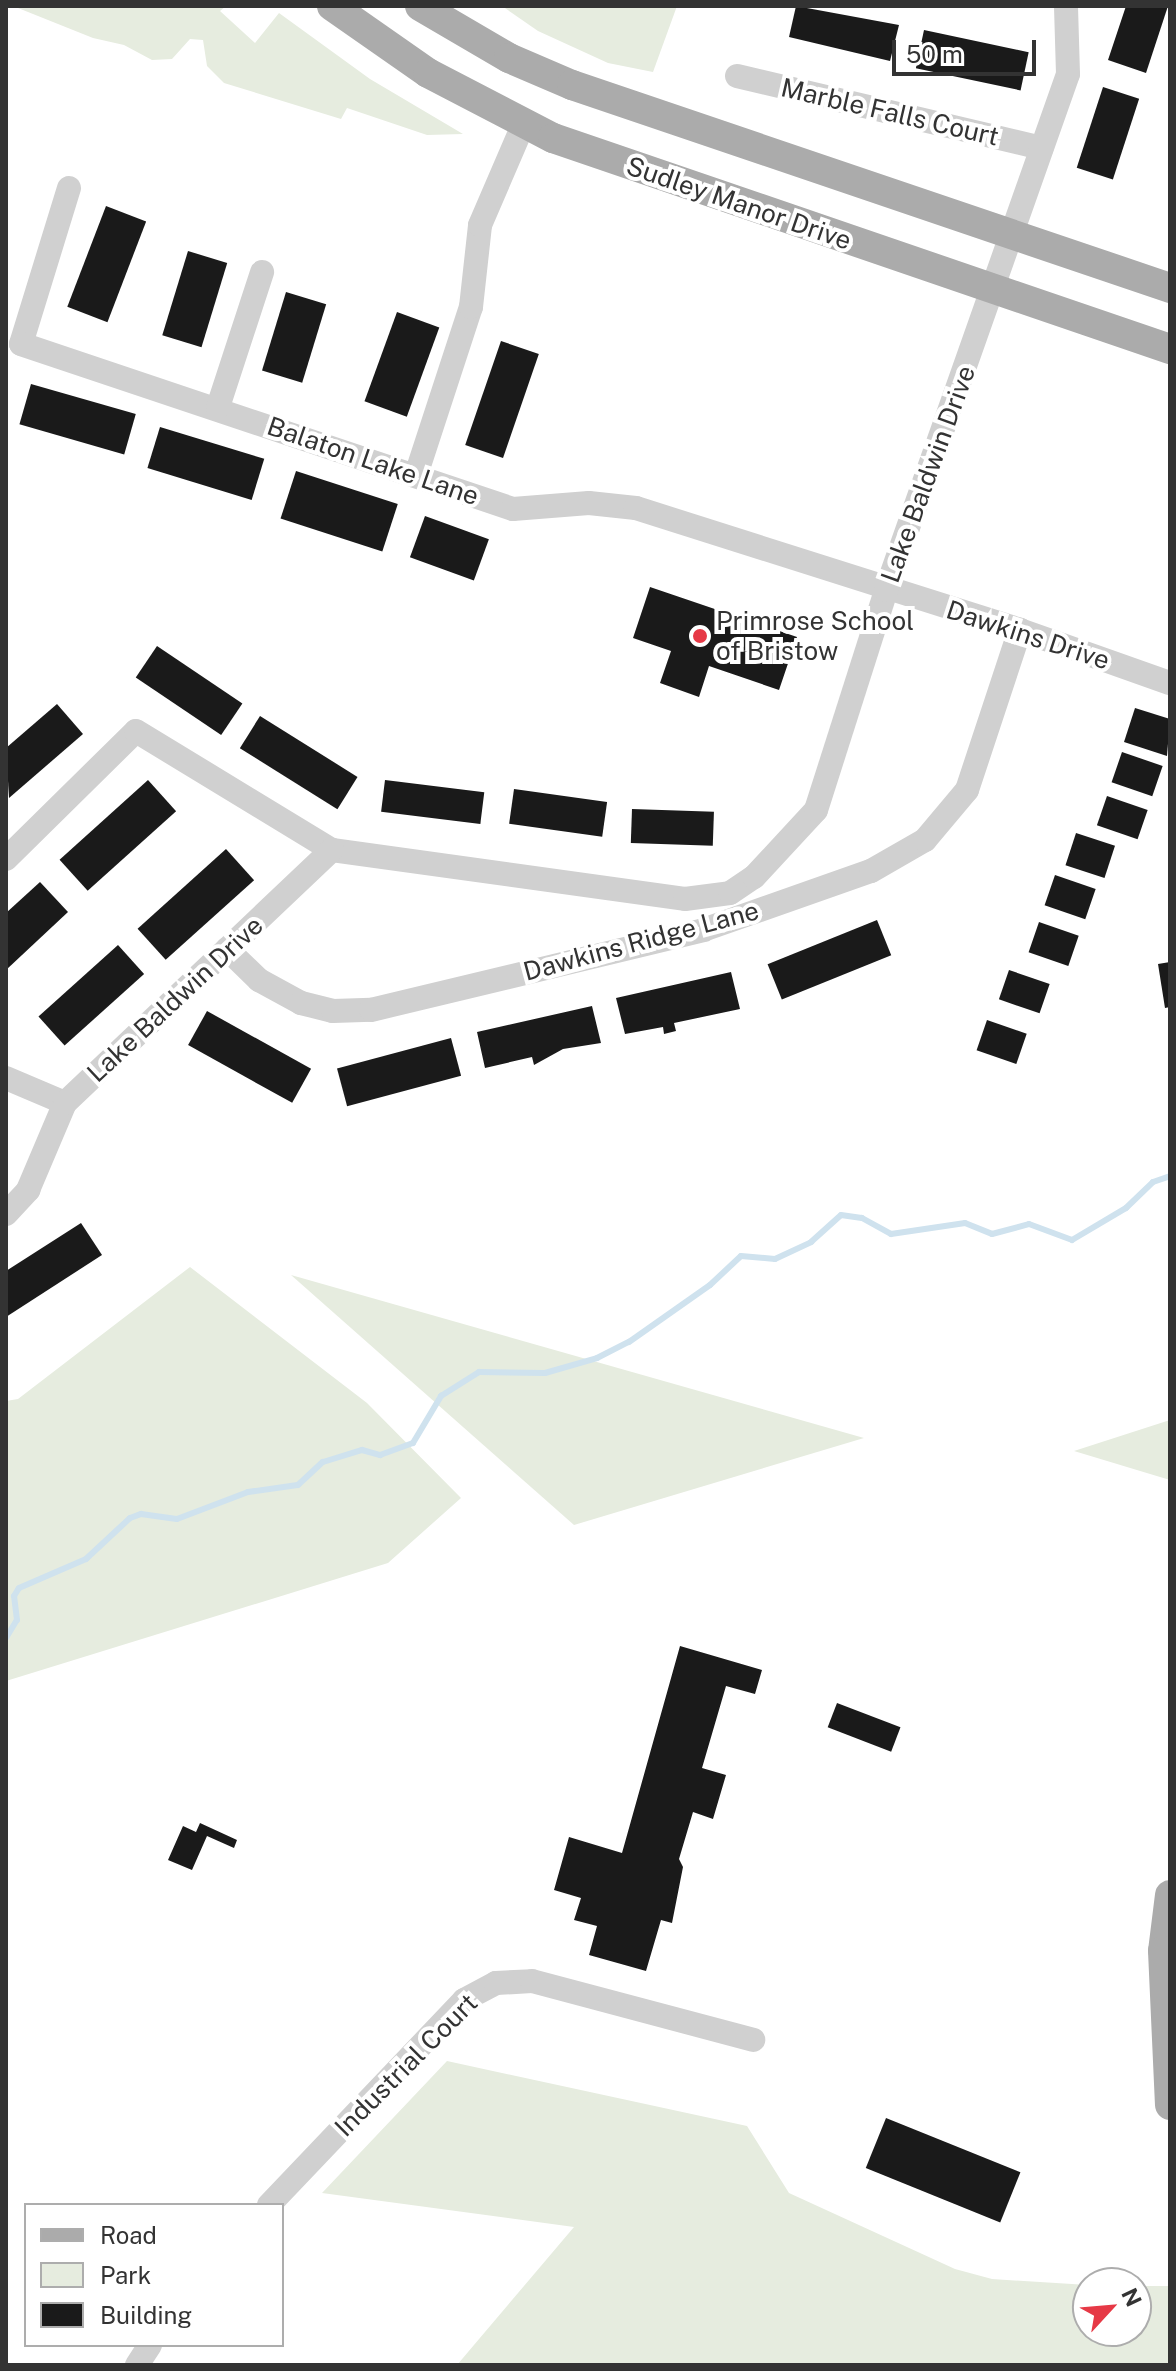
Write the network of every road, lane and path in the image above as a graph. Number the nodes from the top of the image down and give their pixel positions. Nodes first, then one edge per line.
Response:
1 (332, 6) edge
2 (420, 6) edge
3 (1066, 6) edge
4 (737, 76) dead end
5 (524, 123) junction
6 (1042, 148) junction
7 (69, 188) dead end
8 (1013, 236) junction
9 (262, 272) dead end
10 (1170, 288) edge
11 (993, 292) junction
12 (1170, 349) edge
13 (218, 407) junction
14 (416, 475) junction
15 (886, 590) junction
16 (1020, 630) junction
17 (1170, 683) edge
18 (332, 850) junction
19 (6, 859) edge
20 (227, 949) junction
21 (6, 1078) edge
22 (65, 1103) junction
23 (6, 1214) edge
24 (1170, 1895) edge
25 (753, 2040) dead end
26 (1167, 2044) edge
27 (1170, 2105) edge
28 (271, 2203) edge
29 (149, 2347) edge
30 (137, 2365) edge

1 - 5 main road, Sudley Manor Drive
2 - 8 main road, Sudley Manor Drive
3 - 6 street, Lake Baldwin Drive
4 - 6 street, Marble Falls Court
5 - 11 main road, Sudley Manor Drive
5 - 14 street
6 - 8 street, Lake Baldwin Drive
7 - 13 street, Balaton Lake Lane
8 - 10 main road, Sudley Manor Drive
8 - 11 street, Lake Baldwin Drive
9 - 13 street
11 - 12 main road, Sudley Manor Drive
11 - 15 street, Lake Baldwin Drive
13 - 14 street, Balaton Lake Lane
14 - 15 street, Balaton Lake Lane
15 - 16 street, Dawkins Drive
15 - 18 street, Lake Baldwin Drive
16 - 17 street, Dawkins Drive
16 - 20 street, Dawkins Ridge Lane
18 - 19 street, Lake Baldwin Drive
18 - 20 street, Lake Baldwin Drive
20 - 22 street, Lake Baldwin Drive
21 - 22 street, Lake Baldwin Drive
22 - 23 street
24 - 26 main road
25 - 28 street, Industrial Court
26 - 27 main road
29 - 30 street

